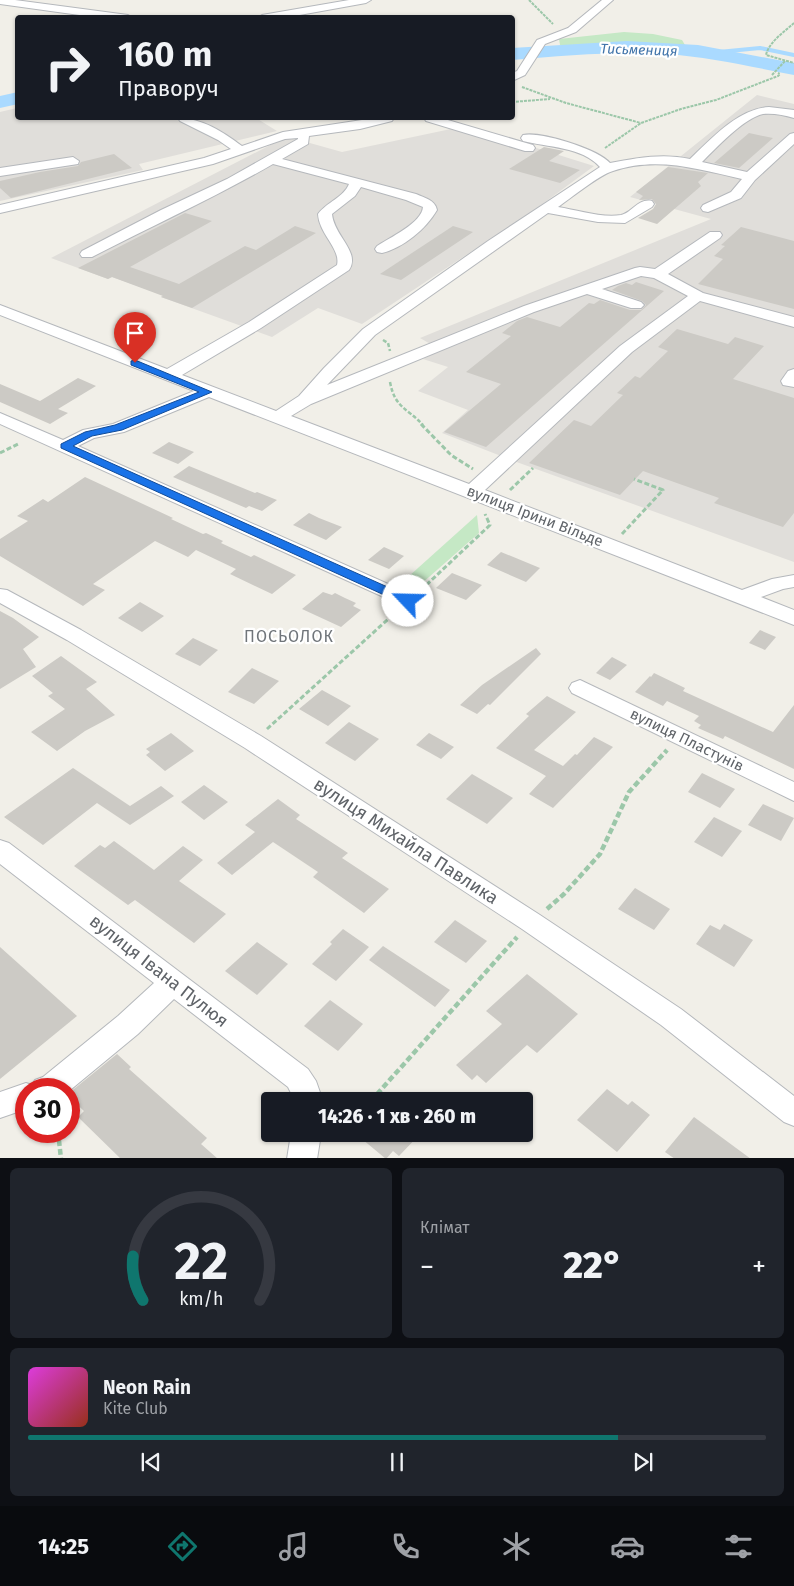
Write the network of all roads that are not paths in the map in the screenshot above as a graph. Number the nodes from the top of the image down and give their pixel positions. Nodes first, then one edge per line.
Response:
1 (0, 0) edge
2 (366, 0) edge
3 (608, 0) edge
4 (93, 1) edge
5 (77, 11) junction
6 (106, 15) edge
7 (279, 15) edge
8 (518, 79) edge
9 (794, 114) edge
10 (188, 120) edge
11 (379, 120) edge
12 (438, 120) edge
13 (300, 133) junction
14 (794, 137) edge
15 (240, 150) junction
16 (272, 160) junction
17 (73, 161) dead end
18 (693, 164) junction
19 (607, 168) junction
20 (0, 172) edge
21 (750, 177) junction
22 (356, 183) junction
23 (647, 204) dead end
24 (708, 208) dead end
25 (0, 209) edge
26 (546, 209) junction
27 (715, 235) dead end
28 (382, 249) dead end
29 (87, 254) dead end
30 (658, 274) junction
31 (586, 289) junction
32 (698, 296) junction
33 (636, 305) dead end
34 (0, 310) edge
35 (794, 322) edge
36 (794, 374) edge
37 (168, 376) junction
38 (794, 382) edge
39 (207, 392) junction
40 (305, 400) junction
41 (0, 418) edge
42 (276, 418) junction
43 (65, 446) junction
44 (484, 491) junction
45 (794, 581) edge
46 (0, 595) edge
47 (742, 597) junction
48 (408, 601) road end
49 (794, 618) edge
50 (580, 688) dead end
51 (794, 792) edge
52 (0, 850) edge
53 (173, 983) junction
54 (62, 1078) edge
55 (307, 1092) edge
56 (15, 1100) edge
57 (0, 1105) edge
58 (794, 1113) edge

1 - 5 street
2 - 7 street
3 - 8 street
4 - 5 street
5 - 6 street
9 - 18 street
10 - 15 street
11 - 13 street
12 - 19 street
13 - 15 street
13 - 16 street
14 - 21 street
15 - 25 street
16 - 22 street
16 - 29 street
17 - 20 street
18 - 19 street
18 - 21 street
19 - 26 street
21 - 24 street
22 - 28 street
22 - 37 street
23 - 26 street
26 - 40 street
27 - 30 street
30 - 31 street
30 - 32 street
31 - 33 street
31 - 40 street
32 - 35 street
32 - 44 street
34 - 37 street, вулиця Ірини Вільде
36 - 38 street
37 - 39 street, вулиця Ірини Вільде
39 - 42 street, вулиця Ірини Вільде
39 - 43 street
40 - 42 street
41 - 43 street
42 - 44 street, вулиця Ірини Вільде
43 - 48 street
44 - 47 street, вулиця Ірини Вільде
45 - 47 street
46 - 58 street, вулиця Михайла Павлика
47 - 49 street, вулиця Ірини Вільде
50 - 51 street, вулиця Пластунів
52 - 53 street, вулиця Івана Пулюя
53 - 54 street
53 - 55 street, вулиця Івана Пулюя
56 - 57 street

